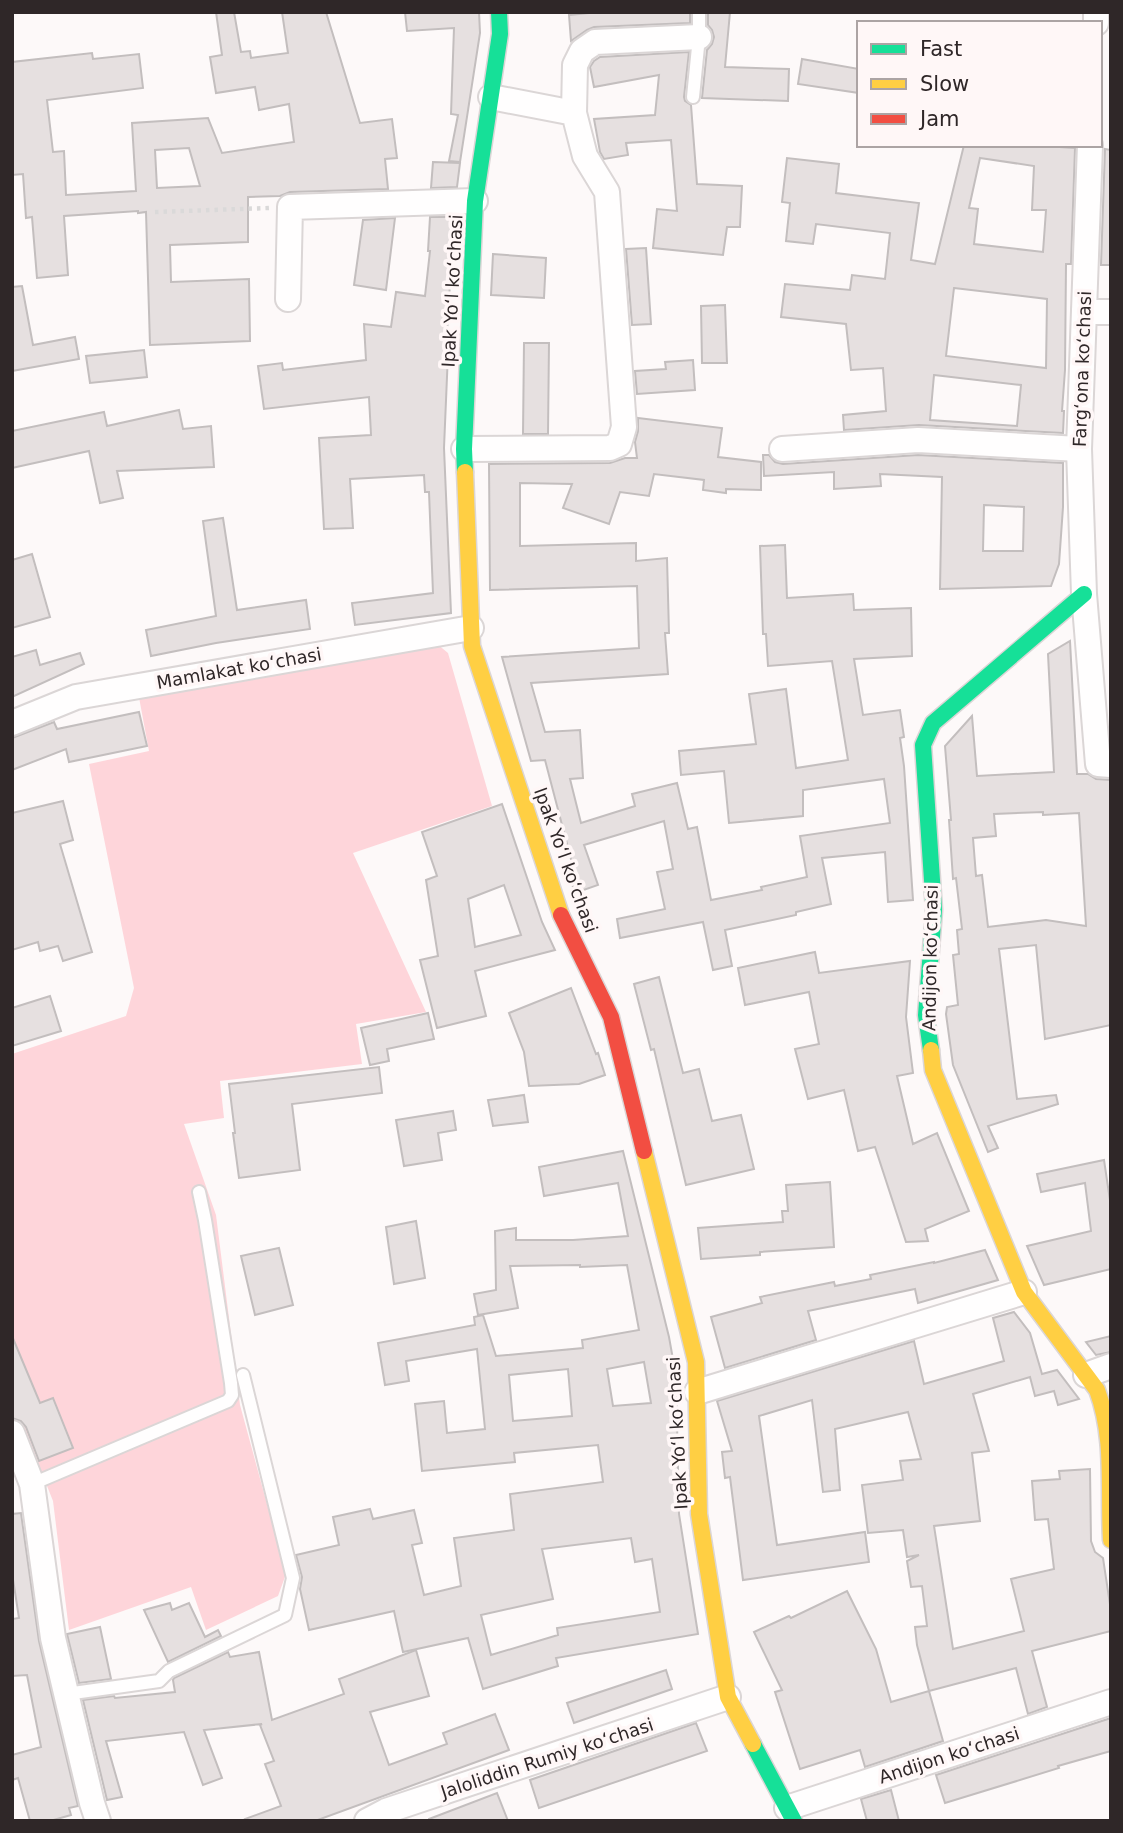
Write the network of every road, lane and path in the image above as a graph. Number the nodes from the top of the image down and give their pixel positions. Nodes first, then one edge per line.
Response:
1 (499, 12) edge
2 (699, 12) edge
3 (699, 37) junction
4 (491, 97) junction
5 (693, 97) dead end
6 (574, 113) junction
7 (1090, 147) edge
8 (475, 201) junction
9 (290, 207) junction
10 (155, 212) dead end
11 (288, 299) dead end
12 (1084, 312) junction
13 (1111, 312) edge
14 (464, 449) junction
15 (782, 449) dead end
16 (1079, 449) junction
17 (1084, 594) junction
18 (471, 628) junction
19 (12, 723) edge
20 (1111, 765) edge
21 (199, 1192) dead end
22 (1024, 1292) junction
23 (1111, 1366) edge
24 (243, 1375) dead end
25 (1086, 1375) junction
26 (696, 1392) junction
27 (12, 1433) edge
28 (32, 1484) junction
29 (1111, 1540) edge
30 (66, 1694) junction
31 (728, 1697) junction
32 (1111, 1702) edge
33 (791, 1815) edge
34 (98, 1821) edge
35 (367, 1821) edge

1 - 4 street, Ipak Yoʻl koʻchasi
2 - 3 lane
3 - 5 lane
3 - 6 street
4 - 6 street
4 - 8 street, Ipak Yoʻl koʻchasi
6 - 14 street
7 - 12 street, Fargʻona koʻchasi
8 - 9 street
8 - 14 street, Ipak Yoʻl koʻchasi
9 - 10 path
9 - 11 street
12 - 13 street
12 - 16 street, Fargʻona koʻchasi
14 - 18 street, Ipak Yoʻl koʻchasi
15 - 16 street
16 - 17 street, Fargʻona koʻchasi
17 - 20 street, Fargʻona koʻchasi
17 - 22 street, Andijon koʻchasi
18 - 19 street, Mamlakat koʻchasi
18 - 26 street, Ipak Yoʻl koʻchasi
21 - 28 lane
22 - 25 street, Andijon koʻchasi
22 - 26 street
23 - 25 street
24 - 30 lane
25 - 29 street, Andijon koʻchasi
26 - 31 street, Ipak Yoʻl koʻchasi
27 - 28 street
28 - 30 street
30 - 34 street
31 - 33 street, Ipak Yoʻl koʻchasi
31 - 35 street, Jaloliddin Rumiy koʻchasi
32 - 33 street, Andijon koʻchasi

